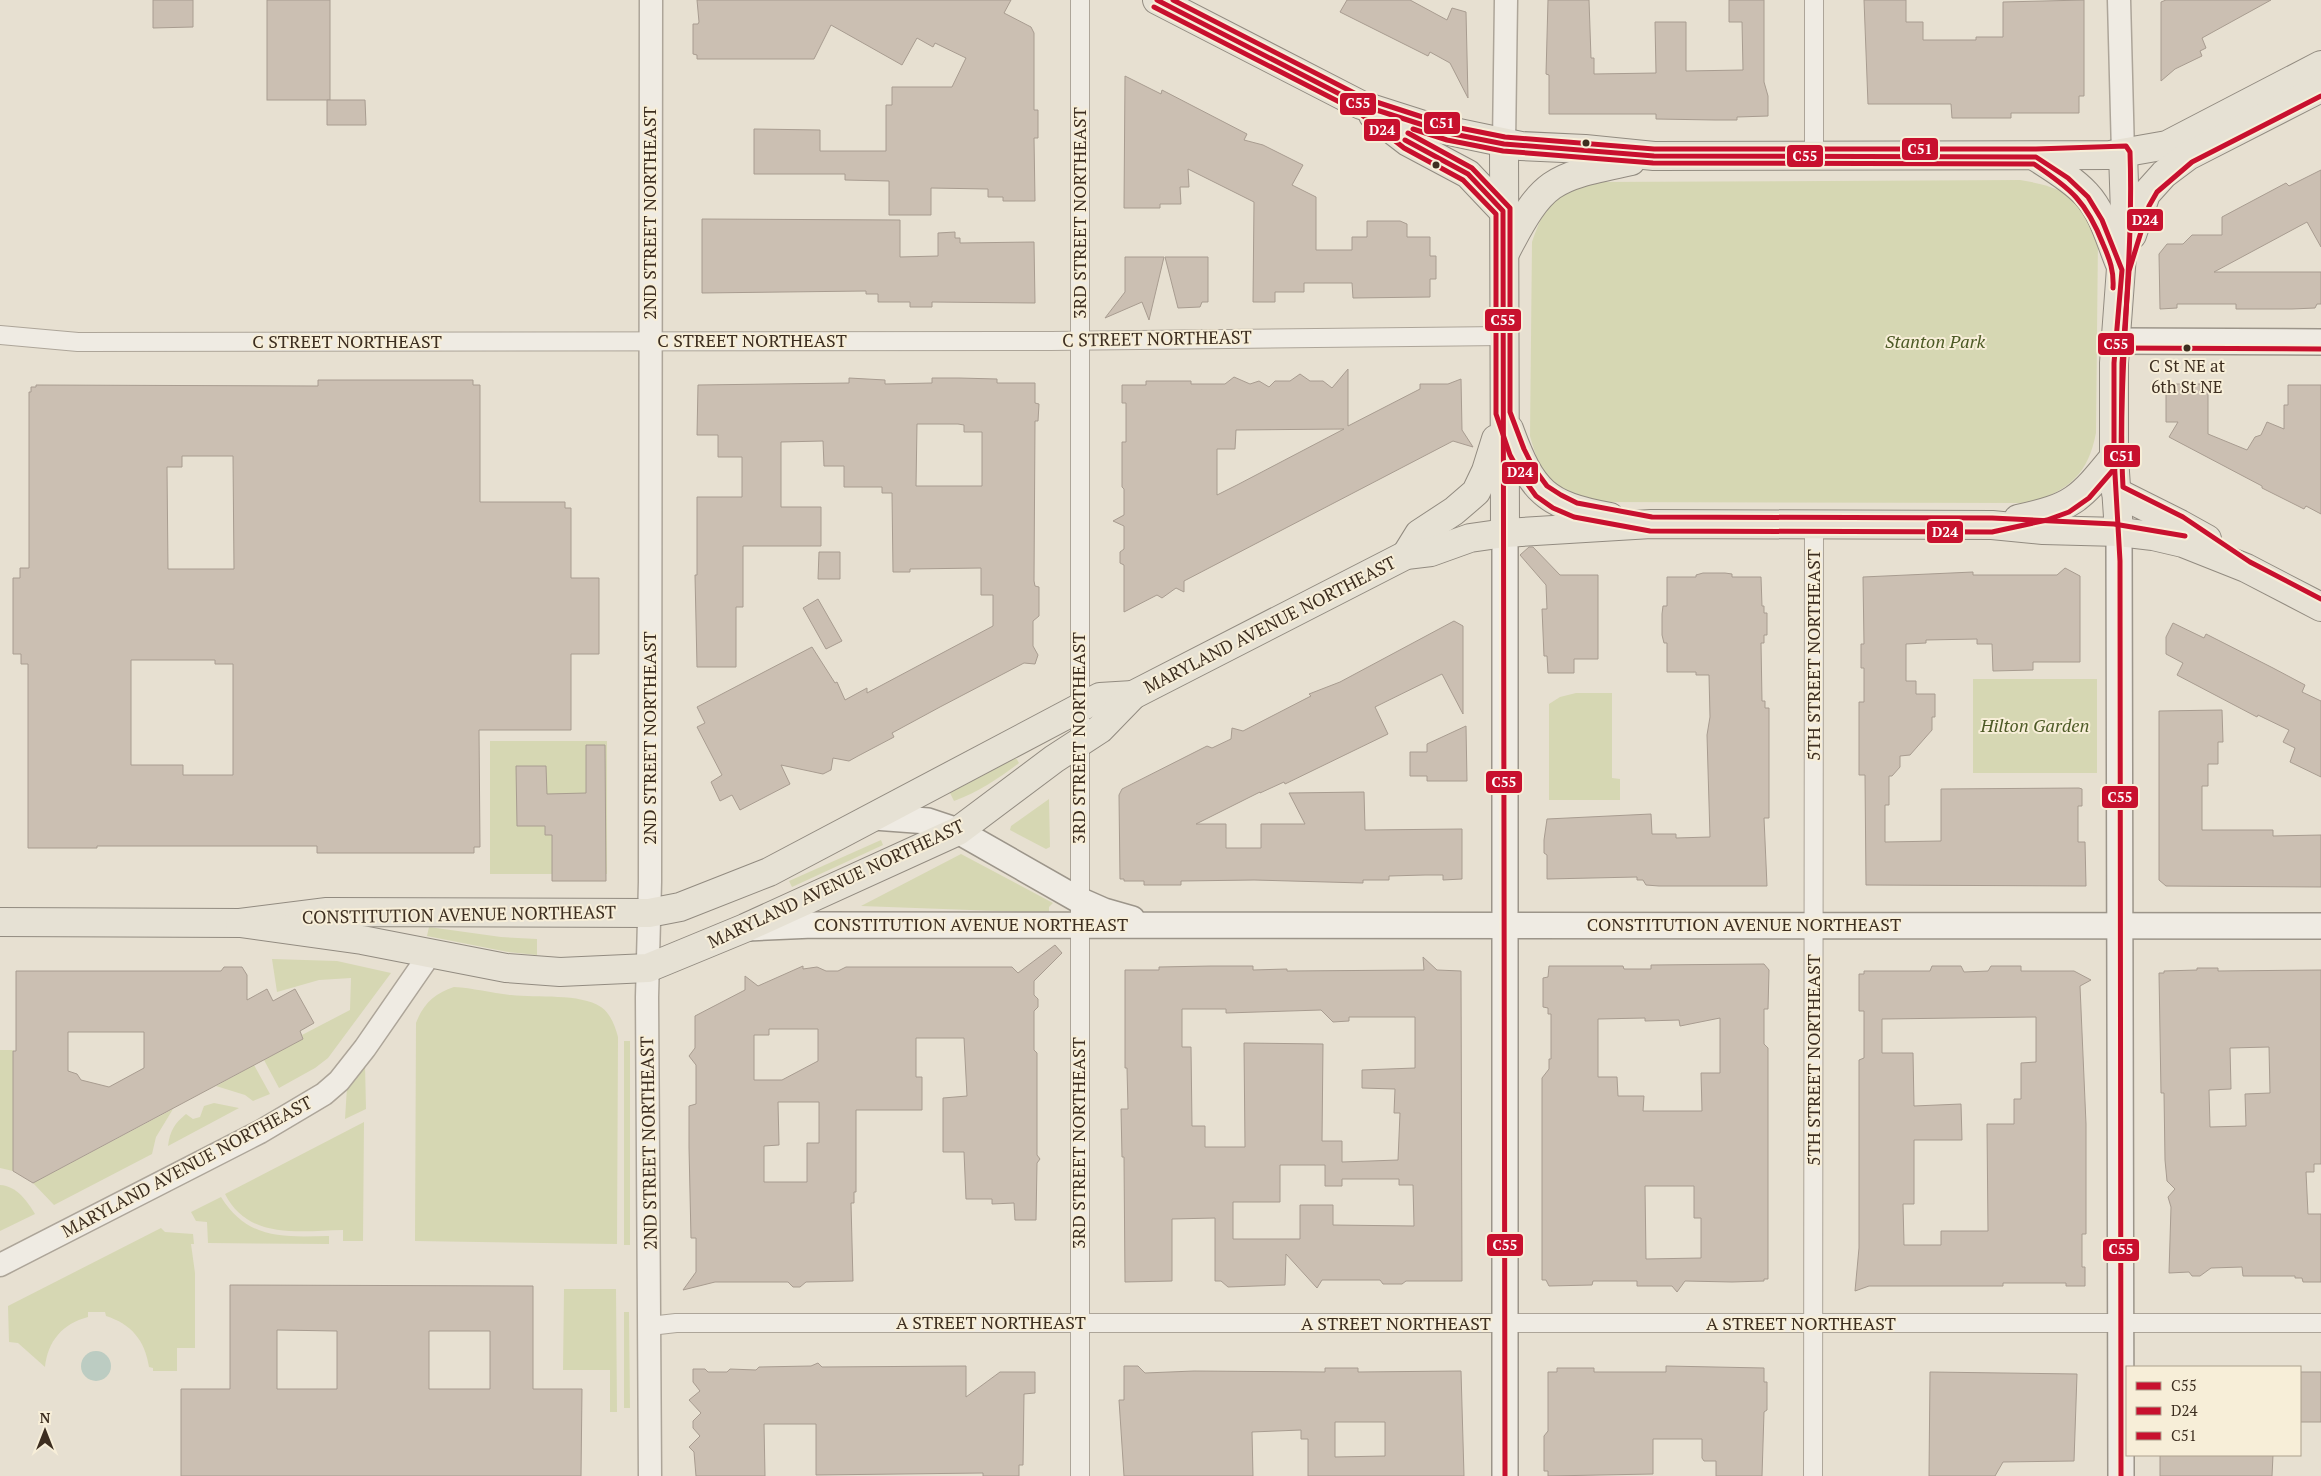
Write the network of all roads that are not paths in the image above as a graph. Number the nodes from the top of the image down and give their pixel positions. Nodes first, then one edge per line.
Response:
1 (651, 0) edge
2 (1080, 0) edge
3 (1157, 0) edge
4 (1506, 0) edge
5 (1814, 0) edge
6 (2119, 0) edge
7 (2321, 65) edge
8 (2321, 88) edge
9 (1361, 105) junction
10 (1504, 144) junction
11 (2123, 153) junction
12 (1654, 156) junction
13 (1814, 157) junction
14 (2036, 157) junction
15 (1504, 211) junction
16 (1504, 254) junction
17 (2122, 270) junction
18 (0, 335) edge
19 (1504, 336) junction
20 (1080, 340) junction
21 (2116, 341) junction
22 (650, 342) junction
23 (2321, 342) edge
24 (1503, 414) junction
25 (2114, 457) junction
26 (2116, 492) junction
27 (1651, 524) junction
28 (1814, 524) junction
29 (1992, 525) junction
30 (2119, 532) junction
31 (1505, 533) junction
32 (1406, 555) junction
33 (2246, 568) junction
34 (2321, 607) edge
35 (1133, 695) junction
36 (1079, 708) junction
37 (1079, 741) junction
38 (874, 817) junction
39 (958, 831) junction
40 (1079, 900) junction
41 (649, 913) junction
42 (0, 922) edge
43 (240, 923) junction
44 (1166, 924) junction
45 (1505, 924) junction
46 (1814, 925) junction
47 (2120, 925) junction
48 (1079, 926) junction
49 (2321, 926) edge
50 (745, 928) junction
51 (430, 954) junction
52 (648, 968) junction
53 (0, 1265) edge
54 (1079, 1323) junction
55 (2121, 1323) junction
56 (2321, 1323) edge
57 (1504, 1324) junction
58 (1814, 1324) junction
59 (650, 1326) junction
60 (650, 1476) edge
61 (1080, 1476) edge
62 (1505, 1476) edge
63 (1813, 1476) edge
64 (2121, 1476) edge

1 - 22 street, 2ND STREET NORTHEAST
2 - 20 street, 3RD STREET NORTHEAST
3 - 9 main road
4 - 10 street
5 - 13 street
6 - 11 street
7 - 11 main road
8 - 17 main road
9 - 10 main road
9 - 15 main road
10 - 12 main road
10 - 15 main road
11 - 14 main road
11 - 17 main road
12 - 13 main road
12 - 16 main road
13 - 14 main road
14 - 17 main road
15 - 16 main road
16 - 19 main road
17 - 21 main road
18 - 22 street, C STREET NORTHEAST
19 - 20 street, C STREET NORTHEAST
19 - 24 main road
20 - 22 street, C STREET NORTHEAST
20 - 36 street, 3RD STREET NORTHEAST
21 - 23 main road
21 - 25 main road
22 - 41 street, 2ND STREET NORTHEAST
24 - 27 main road
24 - 31 main road
24 - 32 main road, MARYLAND AVENUE NORTHEAST
25 - 26 main road
25 - 29 main road
26 - 30 main road
26 - 33 main road
27 - 28 main road
27 - 31 main road
28 - 29 main road
28 - 46 street, 5TH STREET NORTHEAST
29 - 30 main road
30 - 33 main road
30 - 47 main road
31 - 32 main road, MARYLAND AVENUE NORTHEAST
31 - 45 main road
32 - 35 main road, MARYLAND AVENUE NORTHEAST
33 - 34 main road
35 - 36 main road, MARYLAND AVENUE NORTHEAST
35 - 37 main road, MARYLAND AVENUE NORTHEAST
36 - 37 street, 3RD STREET NORTHEAST
36 - 38 main road, MARYLAND AVENUE NORTHEAST
37 - 39 main road, MARYLAND AVENUE NORTHEAST
37 - 40 street, 3RD STREET NORTHEAST
38 - 39 main road, CONSTITUTION AVENUE NORTHEAST
38 - 41 main road, MARYLAND AVENUE NORTHEAST
39 - 40 main road, CONSTITUTION AVENUE NORTHEAST
39 - 50 main road, MARYLAND AVENUE NORTHEAST
40 - 44 main road, CONSTITUTION AVENUE NORTHEAST
40 - 48 street, 3RD STREET NORTHEAST
41 - 43 main road, CONSTITUTION AVENUE NORTHEAST
41 - 52 street, 2ND STREET NORTHEAST
42 - 43 main road, CONSTITUTION AVENUE NORTHEAST
43 - 51 main road, CONSTITUTION AVENUE NORTHEAST
44 - 45 main road, CONSTITUTION AVENUE NORTHEAST
44 - 48 main road, CONSTITUTION AVENUE NORTHEAST
45 - 46 main road, CONSTITUTION AVENUE NORTHEAST
45 - 57 main road
46 - 47 main road, CONSTITUTION AVENUE NORTHEAST
46 - 58 street, 5TH STREET NORTHEAST
47 - 49 main road, CONSTITUTION AVENUE NORTHEAST
47 - 55 main road
48 - 50 main road, CONSTITUTION AVENUE NORTHEAST
48 - 54 street, 3RD STREET NORTHEAST
50 - 52 main road, MARYLAND AVENUE NORTHEAST
51 - 52 main road, CONSTITUTION AVENUE NORTHEAST
51 - 53 street, MARYLAND AVENUE NORTHEAST
52 - 59 street, 2ND STREET NORTHEAST
54 - 57 street, A STREET NORTHEAST
54 - 59 street, A STREET NORTHEAST
54 - 61 street, 3RD STREET NORTHEAST
55 - 56 street, A STREET NORTHEAST
55 - 58 street, A STREET NORTHEAST
55 - 64 main road
57 - 58 street, A STREET NORTHEAST
57 - 62 main road
58 - 63 street, 5TH STREET NORTHEAST
59 - 60 street, 2ND STREET NORTHEAST

